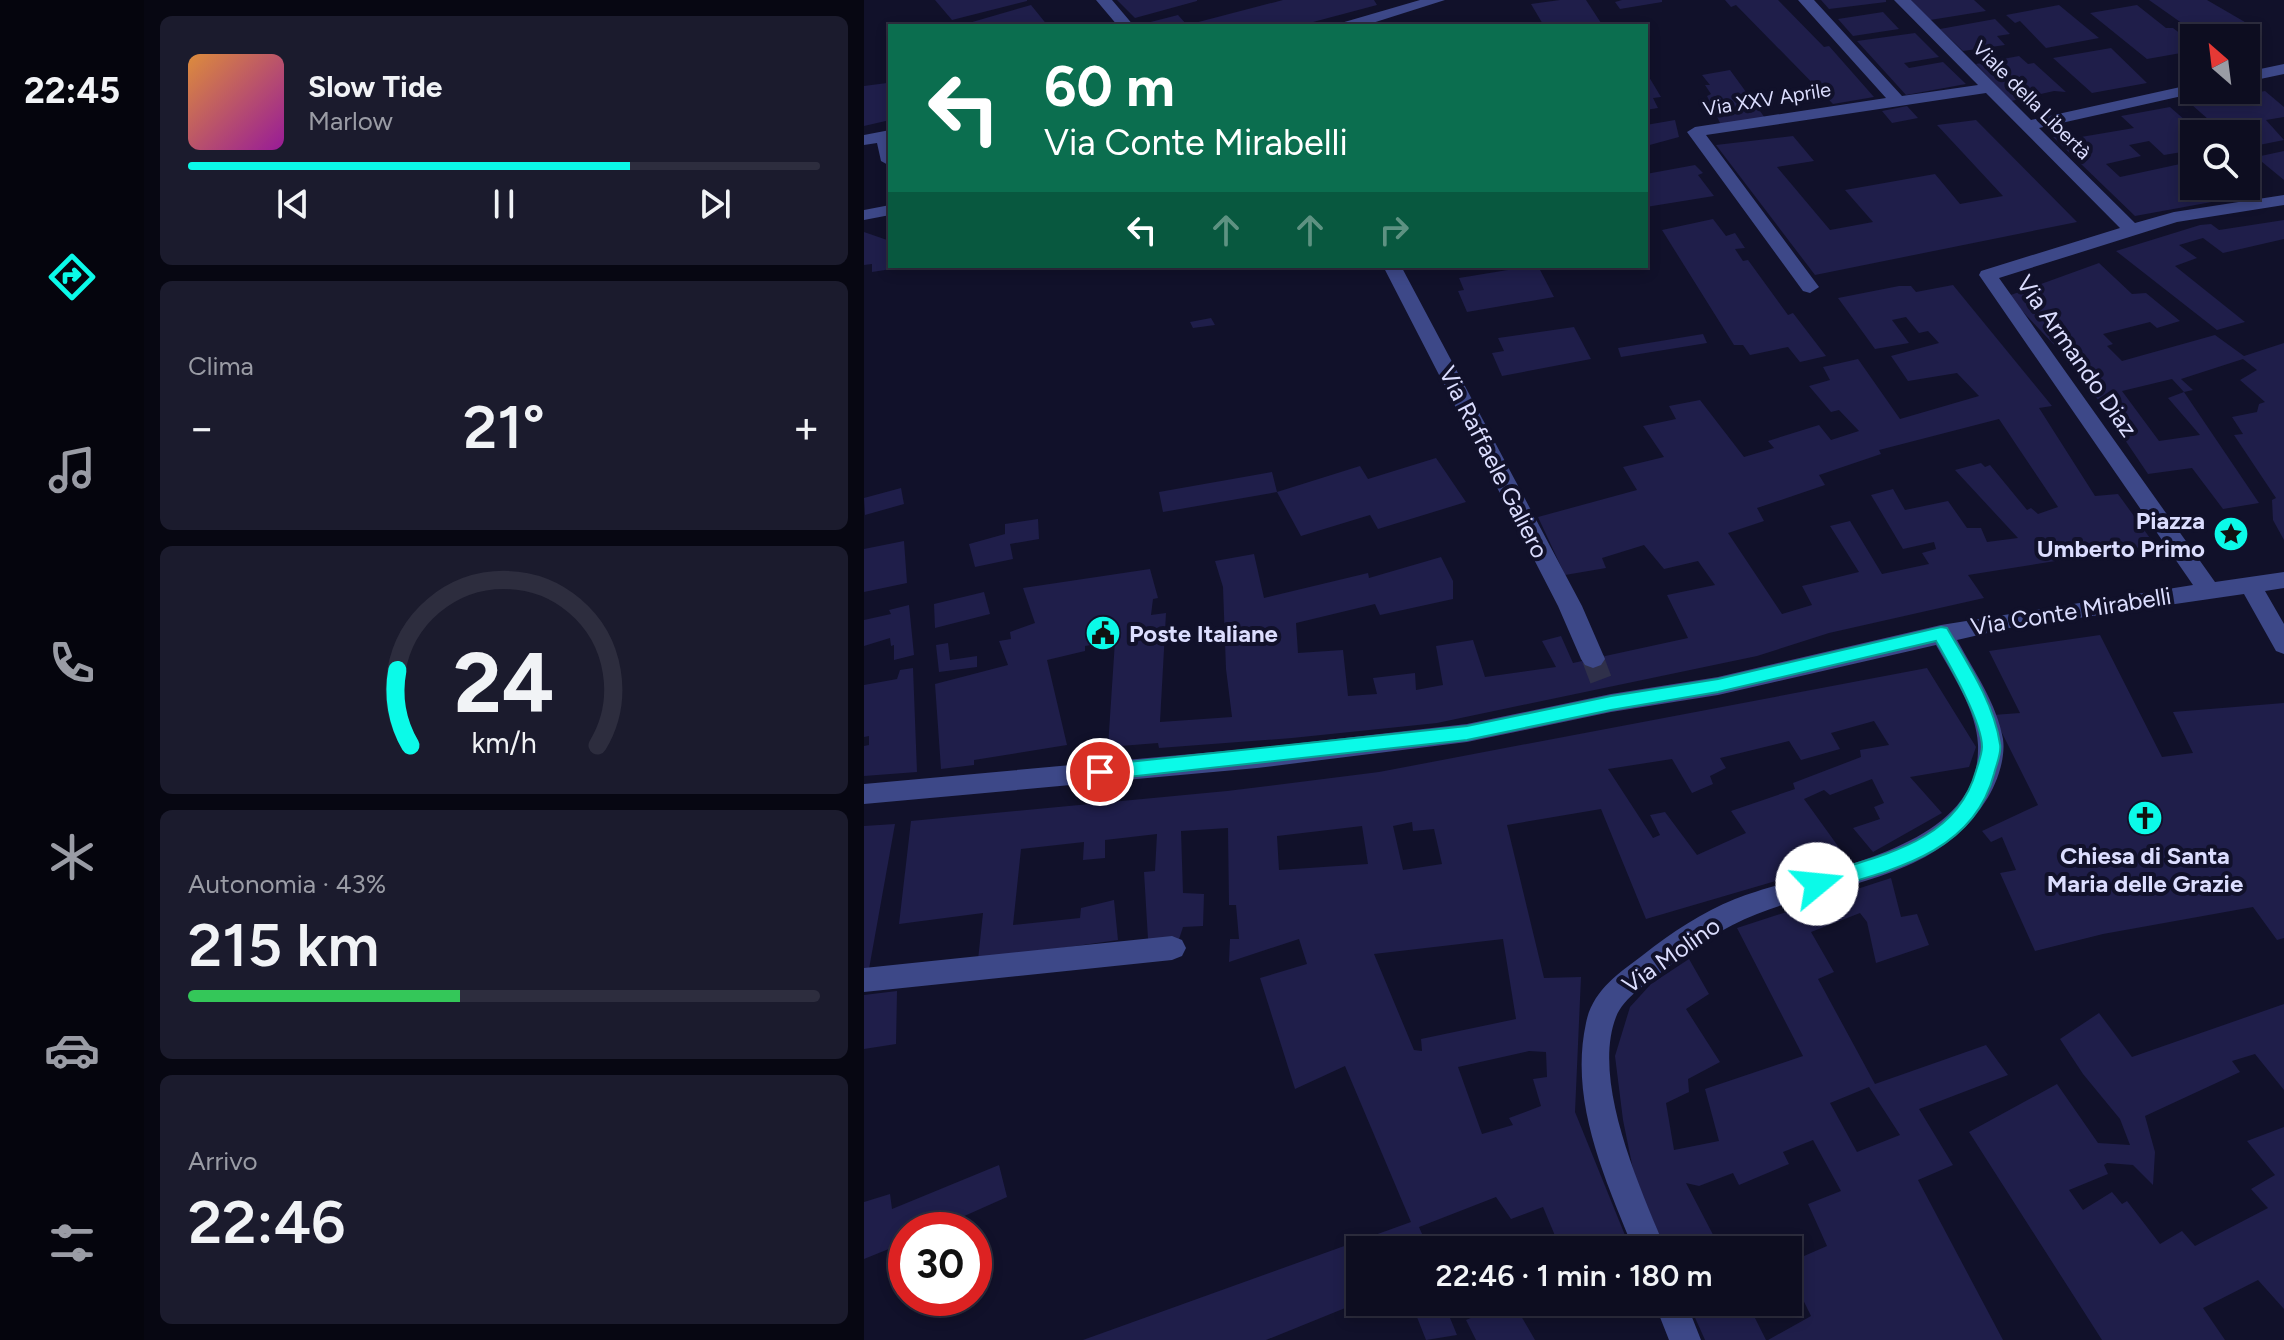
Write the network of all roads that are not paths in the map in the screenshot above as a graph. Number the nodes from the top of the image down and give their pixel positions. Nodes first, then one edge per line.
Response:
1 (1104, 0) edge
2 (1437, 0) edge
3 (1806, 0) edge
4 (1902, 0) edge
5 (1124, 24) edge
6 (1353, 24) edge
7 (2284, 69) edge
8 (2260, 74) edge
9 (1989, 88) junction
10 (2180, 92) edge
11 (1897, 101) junction
12 (2025, 126) junction
13 (887, 136) edge
14 (864, 140) edge
15 (2284, 200) edge
16 (888, 210) edge
17 (864, 215) edge
18 (2132, 230) junction
19 (1393, 268) edge
20 (1810, 287) dead end
21 (2284, 580) edge
22 (2250, 585) junction
23 (2208, 589) junction
24 (1941, 633) junction
25 (2284, 645) edge
26 (1593, 659) tunnel mouth
27 (864, 794) edge
28 (1172, 948) dead end
29 (864, 980) edge
30 (1644, 1236) edge
31 (1676, 1316) edge
32 (1685, 1340) edge

1 - 5 street
2 - 6 street
3 - 11 street
4 - 9 street, Viale della Libertà
7 - 8 street
9 - 11 street, Via XXV Aprile
9 - 12 street, Viale della Libertà
10 - 12 street
11 - 20 street, Via XXV Aprile
12 - 18 street, Viale della Libertà
13 - 14 street
15 - 18 street
16 - 17 street
18 - 23 street, Via Armando Diaz
19 - 26 street, Via Raffaele Galiero
21 - 22 street, Via Conte Mirabelli
22 - 23 street, Via Conte Mirabelli
22 - 25 street
23 - 24 street, Via Conte Mirabelli
24 - 27 street, Via Conte Mirabelli
24 - 30 street, Via Molino
28 - 29 street
31 - 32 street

